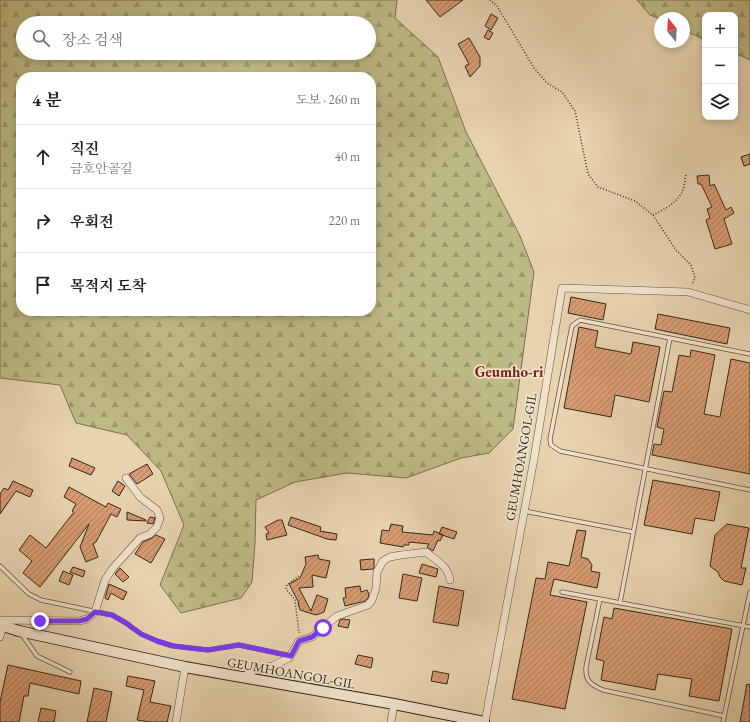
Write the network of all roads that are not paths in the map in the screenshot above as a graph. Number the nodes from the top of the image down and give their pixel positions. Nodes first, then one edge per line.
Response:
1 (750, 310) edge
2 (670, 338) junction
3 (750, 354) edge
4 (645, 468) junction
5 (126, 478) dead end
6 (750, 490) edge
7 (524, 512) junction
8 (633, 532) junction
9 (0, 566) edge
10 (450, 580) dead end
11 (562, 592) dead end
12 (750, 592) edge
13 (600, 599) junction
14 (620, 603) junction
15 (95, 612) junction
16 (1, 624) edge
17 (743, 626) junction
18 (750, 627) edge
19 (19, 631) junction
20 (0, 636) edge
21 (291, 656) junction
22 (185, 667) junction
23 (70, 672) dead end
24 (242, 677) junction
25 (394, 704) junction
26 (724, 716) junction
27 (176, 722) edge
28 (391, 722) edge
29 (485, 722) edge
30 (723, 722) edge

1 - 7 street, GEUMHOANGOL-GIL
2 - 3 lane
2 - 4 lane
2 - 4 lane
4 - 6 lane
4 - 8 lane
5 - 15 street
7 - 8 lane
7 - 29 street, GEUMHOANGOL-GIL
8 - 14 lane
9 - 15 lane
10 - 21 street
11 - 13 lane
12 - 17 lane
13 - 14 lane
13 - 26 lane
14 - 17 lane
15 - 16 street
15 - 21 lane
16 - 19 street, GEUMHOANGOL-GIL
16 - 20 street
17 - 18 lane
17 - 26 lane
19 - 22 street, GEUMHOANGOL-GIL
19 - 23 lane
21 - 24 street
22 - 24 street, GEUMHOANGOL-GIL
22 - 27 street
24 - 25 street, GEUMHOANGOL-GIL
25 - 28 street
25 - 29 street, GEUMHOANGOL-GIL
26 - 30 lane

